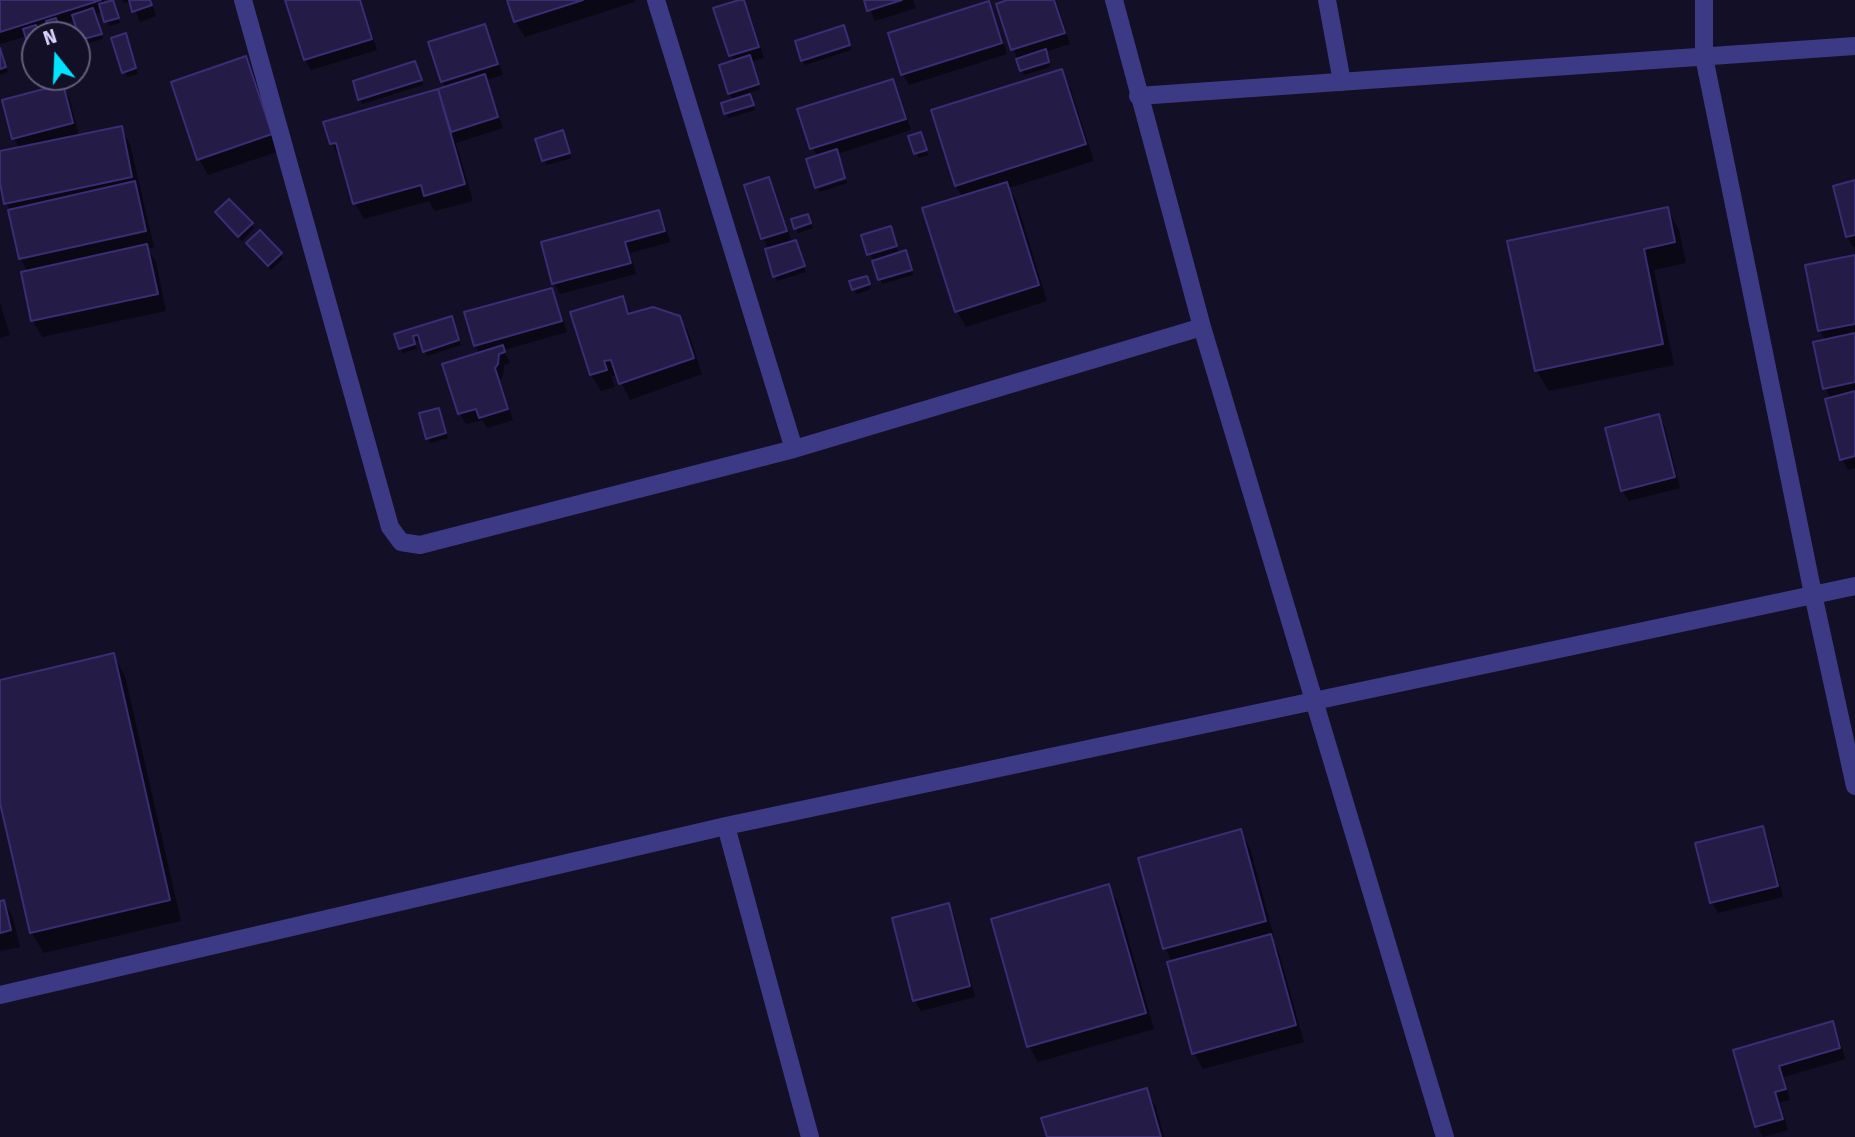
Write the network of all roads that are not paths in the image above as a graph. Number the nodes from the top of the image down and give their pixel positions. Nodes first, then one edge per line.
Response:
1 (243, 0) edge
2 (656, 0) edge
3 (1114, 0) edge
4 (1327, 0) edge
5 (1704, 0) edge
6 (1855, 46) edge
7 (1704, 57) junction
8 (1342, 82) junction
9 (1138, 96) junction
10 (1202, 327) junction
11 (794, 449) junction
12 (1855, 586) edge
13 (1813, 594) junction
14 (1314, 701) junction
15 (1855, 786) edge
16 (726, 826) junction
17 (0, 995) edge
18 (810, 1137) edge
19 (1445, 1137) edge

1 - 11 street
2 - 11 street
3 - 9 street
4 - 8 street
5 - 7 street
6 - 7 street
7 - 8 street
7 - 13 street
8 - 9 street
9 - 10 street
10 - 11 street
10 - 14 street
12 - 13 street
13 - 14 street
13 - 15 street
14 - 16 street
14 - 19 street
16 - 17 street
16 - 18 street

